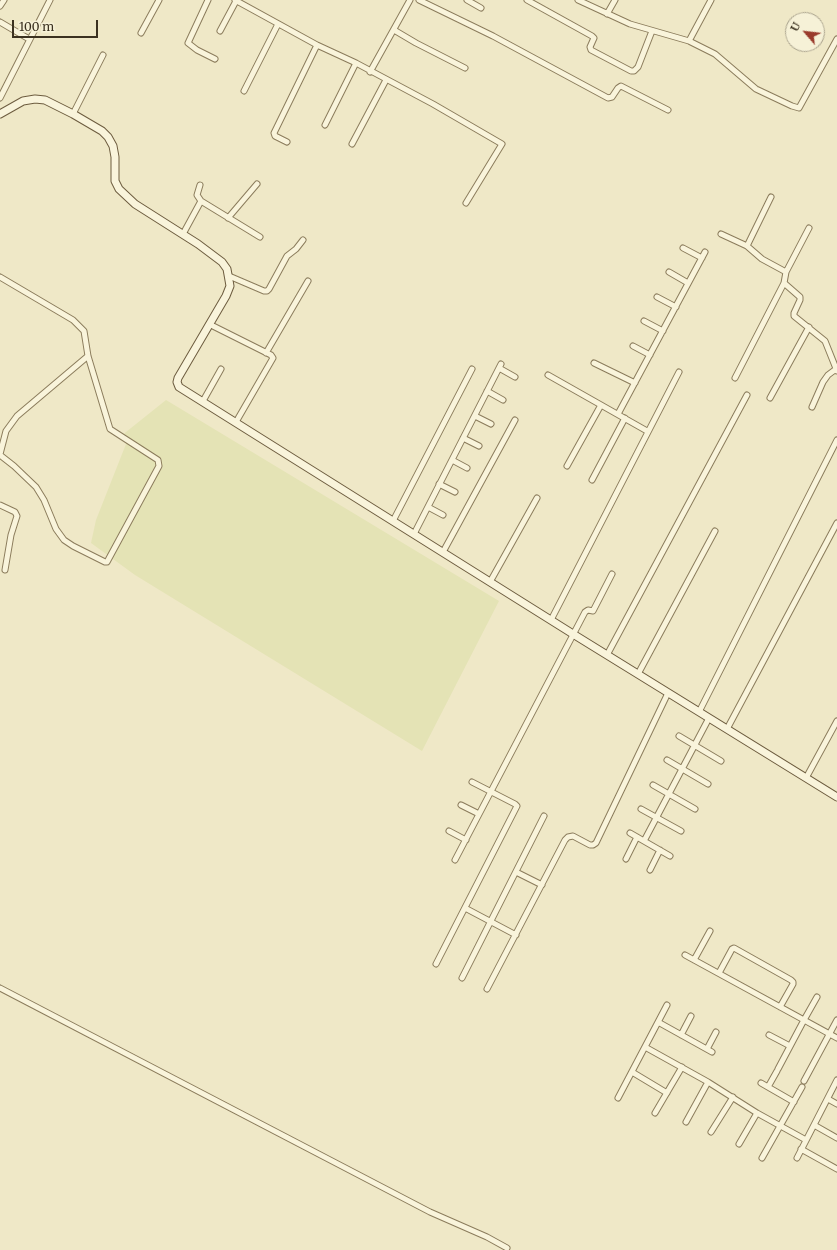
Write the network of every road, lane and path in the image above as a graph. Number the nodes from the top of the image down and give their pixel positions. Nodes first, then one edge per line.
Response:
1 (4, 0) edge
2 (50, 0) edge
3 (159, 0) edge
4 (208, 0) edge
5 (236, 0) edge
6 (410, 0) edge
7 (419, 0) edge
8 (467, 0) edge
9 (527, 0) edge
10 (578, 0) edge
11 (615, 0) edge
12 (711, 0) edge
13 (0, 6) edge
14 (481, 8) dead end
15 (607, 14) junction
16 (1, 24) edge
17 (278, 24) junction
18 (394, 30) junction
19 (220, 31) dead end
20 (652, 31) junction
21 (141, 33) dead end
22 (29, 39) junction
23 (837, 39) edge
24 (689, 41) junction
25 (317, 45) junction
26 (103, 56) dead end
27 (215, 59) dead end
28 (356, 64) junction
29 (465, 68) dead end
30 (370, 72) junction
31 (386, 80) junction
32 (244, 91) dead end
33 (0, 98) edge
34 (668, 110) dead end
35 (0, 114) edge
36 (73, 114) junction
37 (325, 125) dead end
38 (287, 142) dead end
39 (352, 144) dead end
40 (256, 184) dead end
41 (200, 185) dead end
42 (771, 197) dead end
43 (201, 201) junction
44 (466, 203) dead end
45 (228, 218) junction
46 (809, 228) dead end
47 (183, 234) junction
48 (721, 234) dead end
49 (260, 237) dead end
50 (303, 240) dead end
51 (747, 246) junction
52 (683, 248) dead end
53 (705, 252) dead end
54 (702, 258) junction
55 (669, 272) dead end
56 (786, 272) junction
57 (229, 276) junction
58 (0, 277) edge
59 (308, 281) dead end
60 (688, 283) junction
61 (784, 284) junction
62 (657, 297) dead end
63 (676, 307) junction
64 (644, 321) dead end
65 (209, 324) junction
66 (809, 328) junction
67 (663, 331) junction
68 (633, 346) dead end
69 (266, 353) junction
70 (650, 355) junction
71 (88, 356) junction
72 (594, 363) dead end
73 (221, 369) dead end
74 (472, 369) dead end
75 (836, 370) edge
76 (678, 372) dead end
77 (548, 375) dead end
78 (515, 377) dead end
79 (735, 378) dead end
80 (635, 383) junction
81 (487, 391) junction
82 (747, 395) dead end
83 (770, 398) dead end
84 (503, 400) dead end
85 (202, 402) junction
86 (601, 405) junction
87 (812, 407) dead end
88 (618, 414) junction
89 (475, 416) junction
90 (625, 418) junction
91 (515, 420) dead end
92 (236, 422) junction
93 (491, 424) dead end
94 (647, 431) junction
95 (463, 438) junction
96 (837, 440) edge
97 (479, 446) dead end
98 (0, 455) edge
99 (452, 460) junction
100 (567, 466) dead end
101 (467, 468) dead end
102 (592, 480) dead end
103 (439, 484) junction
104 (454, 492) dead end
105 (537, 498) dead end
106 (0, 505) edge
107 (428, 507) junction
108 (443, 515) dead end
109 (392, 521) junction
110 (837, 523) edge
111 (715, 531) dead end
112 (414, 534) junction
113 (442, 552) junction
114 (5, 570) dead end
115 (612, 574) dead end
116 (490, 582) junction
117 (551, 620) junction
118 (573, 634) junction
119 (606, 655) junction
120 (638, 674) junction
121 (668, 693) junction
122 (699, 712) junction
123 (709, 718) junction
124 (837, 721) edge
125 (728, 729) junction
126 (679, 736) dead end
127 (694, 745) junction
128 (667, 760) dead end
129 (721, 761) dead end
130 (682, 768) junction
131 (806, 778) junction
132 (472, 782) dead end
133 (708, 784) dead end
134 (653, 785) dead end
135 (491, 792) junction
136 (669, 794) junction
137 (837, 797) edge
138 (461, 805) dead end
139 (642, 809) dead end
140 (695, 809) dead end
141 (479, 814) junction
142 (544, 816) dead end
143 (657, 817) junction
144 (449, 831) dead end
145 (681, 831) dead end
146 (630, 833) dead end
147 (637, 837) junction
148 (466, 840) junction
149 (644, 841) junction
150 (660, 850) junction
151 (670, 856) dead end
152 (626, 859) dead end
153 (455, 860) dead end
154 (650, 870) dead end
155 (516, 872) junction
156 (542, 885) junction
157 (465, 908) junction
158 (490, 922) junction
159 (710, 931) dead end
160 (516, 935) junction
161 (685, 955) dead end
162 (694, 960) junction
163 (436, 964) dead end
164 (719, 973) junction
165 (462, 978) dead end
166 (0, 988) edge
167 (487, 989) dead end
168 (817, 997) dead end
169 (667, 1005) dead end
170 (780, 1007) junction
171 (691, 1016) dead end
172 (804, 1020) junction
173 (837, 1020) edge
174 (658, 1022) junction
175 (716, 1032) dead end
176 (830, 1034) junction
177 (681, 1035) junction
178 (768, 1035) dead end
179 (837, 1038) edge
180 (790, 1046) junction
181 (645, 1047) junction
182 (707, 1049) junction
183 (712, 1052) dead end
184 (682, 1067) junction
185 (632, 1072) junction
186 (837, 1080) edge
187 (708, 1082) junction
188 (761, 1083) dead end
189 (768, 1087) junction
190 (667, 1093) junction
191 (732, 1097) junction
192 (618, 1098) dead end
193 (828, 1099) junction
194 (794, 1102) junction
195 (837, 1104) edge
196 (655, 1113) dead end
197 (757, 1113) junction
198 (686, 1122) dead end
199 (780, 1126) junction
200 (814, 1126) junction
201 (711, 1132) dead end
202 (837, 1138) edge
203 (806, 1140) junction
204 (739, 1144) dead end
205 (801, 1149) junction
206 (762, 1158) dead end
207 (797, 1158) dead end
208 (837, 1169) edge
209 (507, 1248) dead end

1 - 13 street
2 - 22 street
3 - 21 street
4 - 27 street
5 - 17 street
5 - 19 street
6 - 18 street
7 - 34 street
8 - 14 street
9 - 20 street
10 - 15 street
11 - 15 street
12 - 24 street
15 - 20 street
16 - 22 street
17 - 25 street
17 - 32 street
18 - 29 street
18 - 30 street
20 - 24 street
22 - 33 street
23 - 24 street
25 - 28 street
25 - 38 street
26 - 36 street
28 - 30 street
28 - 37 street
30 - 31 street
31 - 39 street
31 - 44 street
35 - 36 street
36 - 47 street
40 - 45 street
41 - 43 street
42 - 51 street
43 - 45 street
43 - 47 street
45 - 49 street
46 - 56 street
47 - 57 street
48 - 51 street
50 - 57 street
51 - 56 street
52 - 54 street
53 - 54 street
54 - 60 street
55 - 60 street
56 - 61 street
57 - 65 street
58 - 71 street
59 - 69 street
60 - 63 street
61 - 66 street
61 - 79 street
62 - 63 street
63 - 67 street
64 - 67 street
65 - 69 street
65 - 85 street
66 - 75 street
66 - 83 street
67 - 70 street
68 - 70 street
69 - 92 street
70 - 80 street
71 - 98 street
71 - 98 street
72 - 80 street
73 - 85 street
74 - 109 street
75 - 87 street
76 - 94 street
77 - 86 street
78 - 81 street
80 - 88 street
81 - 84 street
81 - 89 street
82 - 119 street
85 - 92 street
86 - 88 street
86 - 100 street
88 - 90 street
89 - 93 street
89 - 95 street
90 - 94 street
90 - 102 street
91 - 113 street
92 - 109 street
94 - 117 street
95 - 97 street
95 - 99 street
96 - 122 street
99 - 101 street
99 - 103 street
103 - 104 street
103 - 107 street
105 - 116 street
106 - 114 street
107 - 108 street
107 - 112 street
109 - 112 street
110 - 125 street
111 - 120 street
112 - 113 street
113 - 116 street
115 - 118 street
116 - 117 street
117 - 118 street
118 - 119 street
118 - 135 street
119 - 120 street
120 - 121 street
121 - 122 street
121 - 156 street
122 - 123 street
123 - 125 street
123 - 127 street
124 - 131 street
125 - 131 street
126 - 127 street
127 - 129 street
127 - 130 street
128 - 130 street
130 - 133 street
130 - 136 street
131 - 137 street
132 - 135 street
134 - 136 street
135 - 141 street
135 - 157 street
136 - 140 street
136 - 143 street
138 - 141 street
139 - 143 street
141 - 148 street
142 - 155 street
143 - 145 street
143 - 149 street
144 - 148 street
146 - 147 street
147 - 149 street
147 - 152 street
148 - 153 street
149 - 150 street
150 - 151 street
150 - 154 street
155 - 156 street
155 - 158 street
156 - 160 street
157 - 158 street
157 - 163 street
158 - 160 street
158 - 165 street
159 - 162 street
160 - 167 street
161 - 162 street
162 - 164 street
164 - 170 street
164 - 170 street
166 - 209 street
168 - 172 street
169 - 174 street
170 - 172 street
171 - 177 street
172 - 176 street
172 - 180 street
173 - 176 street
174 - 177 street
174 - 181 street
175 - 182 street
176 - 179 street
176 - 194 street
177 - 182 street
178 - 180 street
180 - 189 street
181 - 184 street
181 - 185 street
182 - 183 street
184 - 187 street
184 - 190 street
185 - 190 street
185 - 192 street
186 - 193 street
187 - 191 street
187 - 198 street
188 - 189 street
189 - 194 street
190 - 196 street
191 - 197 street
191 - 201 street
193 - 195 street
193 - 200 street
194 - 199 street
197 - 199 street
197 - 204 street
199 - 203 street
199 - 206 street
200 - 202 street
200 - 203 street
203 - 205 street
205 - 207 street
205 - 208 street

